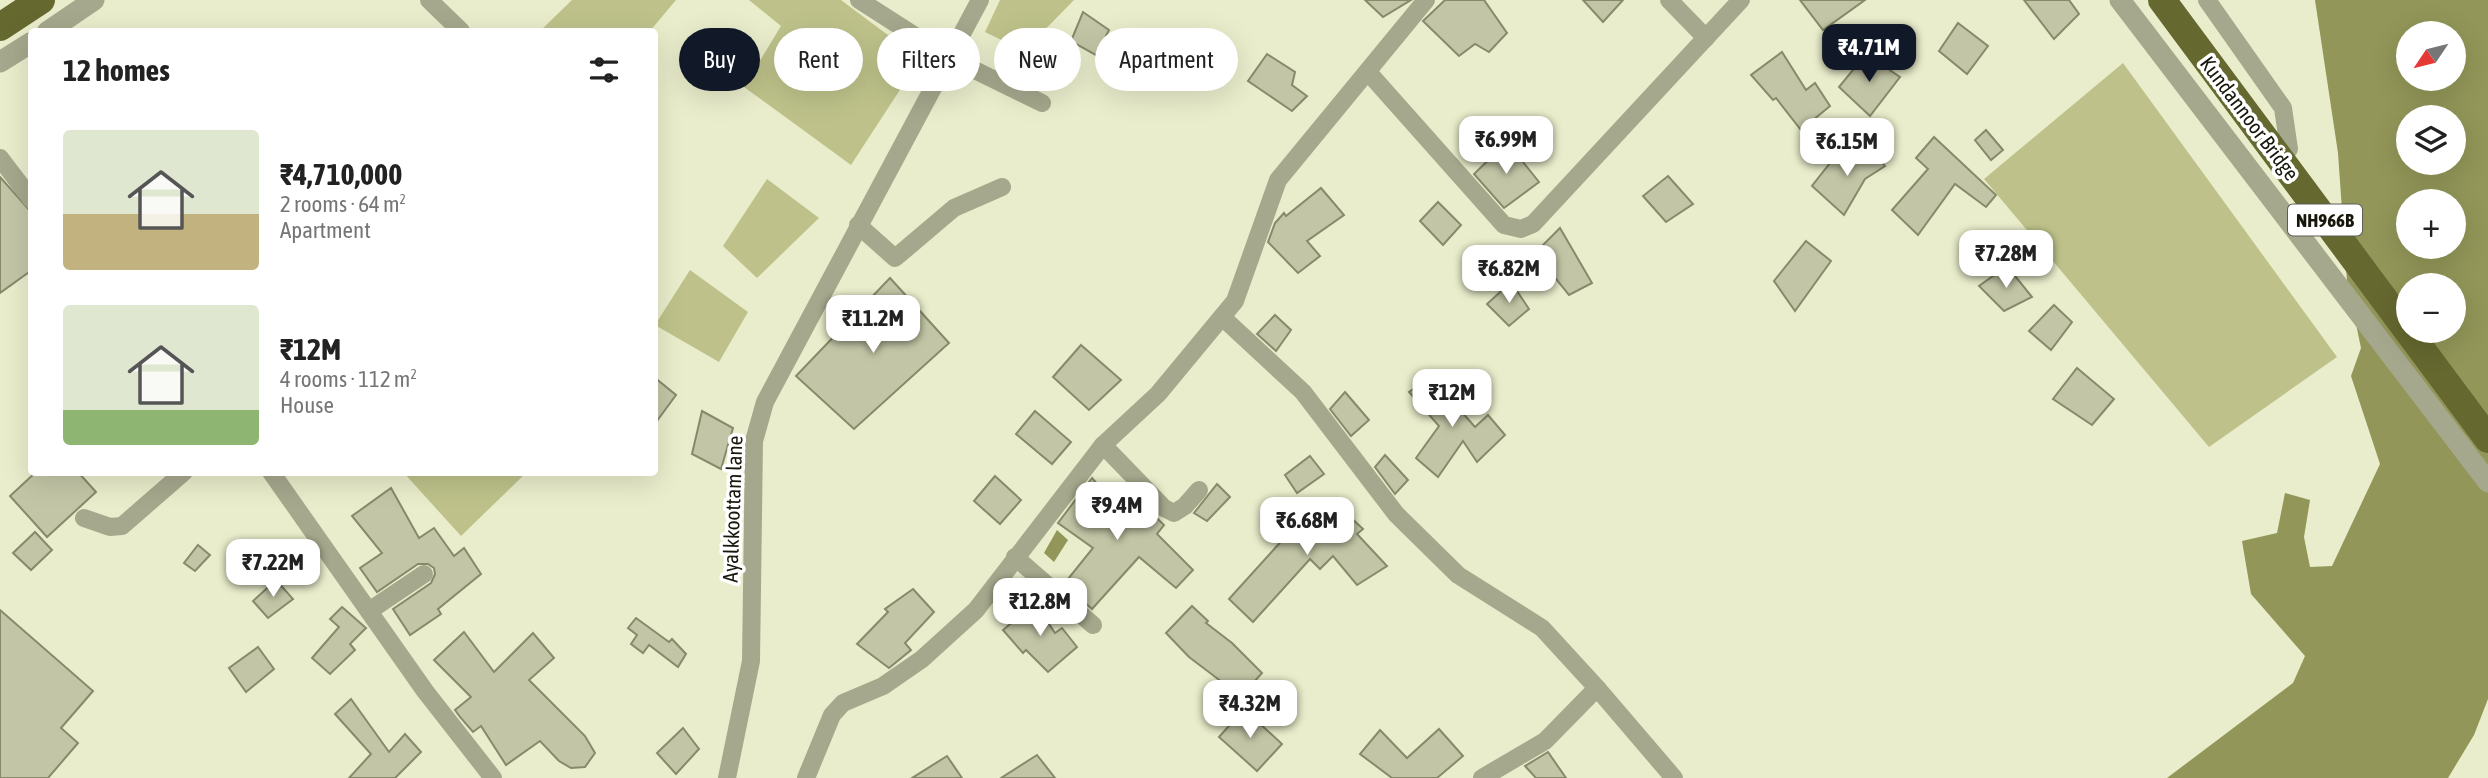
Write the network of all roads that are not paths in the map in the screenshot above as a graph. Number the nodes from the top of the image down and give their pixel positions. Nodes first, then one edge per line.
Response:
1 (41, 0) edge
2 (94, 0) edge
3 (429, 0) edge
4 (859, 0) edge
5 (980, 0) edge
6 (1426, 0) edge
7 (1669, 0) edge
8 (1741, 0) edge
9 (2120, 0) edge
10 (2162, 0) edge
11 (2207, 0) edge
12 (0, 27) edge
13 (53, 28) edge
14 (458, 28) edge
15 (903, 28) edge
16 (964, 28) edge
17 (1706, 38) junction
18 (28, 44) edge
19 (0, 62) edge
20 (1368, 72) junction
21 (980, 73) edge
22 (930, 91) edge
23 (1042, 103) dead end
24 (2289, 149) dead end
25 (0, 159) edge
26 (1002, 187) dead end
27 (28, 195) edge
28 (858, 225) junction
29 (1222, 317) junction
30 (2488, 439) edge
31 (1103, 445) junction
32 (178, 476) edge
33 (274, 476) edge
34 (2488, 482) edge
35 (1199, 490) dead end
36 (85, 517) dead end
37 (1016, 557) junction
38 (424, 574) dead end
39 (369, 611) junction
40 (1093, 625) dead end
41 (1597, 688) junction
42 (493, 778) edge
43 (727, 778) edge
44 (806, 778) edge
45 (1482, 778) edge
46 (1674, 778) edge

1 - 12 highway
2 - 13 street
3 - 14 street
4 - 15 street
5 - 16 street, Ayalkkoottam lane
6 - 20 street
7 - 17 street
8 - 17 street
9 - 34 street
10 - 30 highway, Kundannoor Bridge / NH966B
11 - 24 street
17 - 20 street
18 - 19 street
20 - 29 street
21 - 23 street
22 - 28 street, Ayalkkoottam lane
25 - 27 street
26 - 28 street
28 - 43 street, Ayalkkoottam lane
29 - 31 street
29 - 41 street
31 - 35 street
31 - 37 street
32 - 36 street
33 - 39 street
37 - 40 street
37 - 44 street
38 - 39 street
39 - 42 street
41 - 45 street
41 - 46 street

